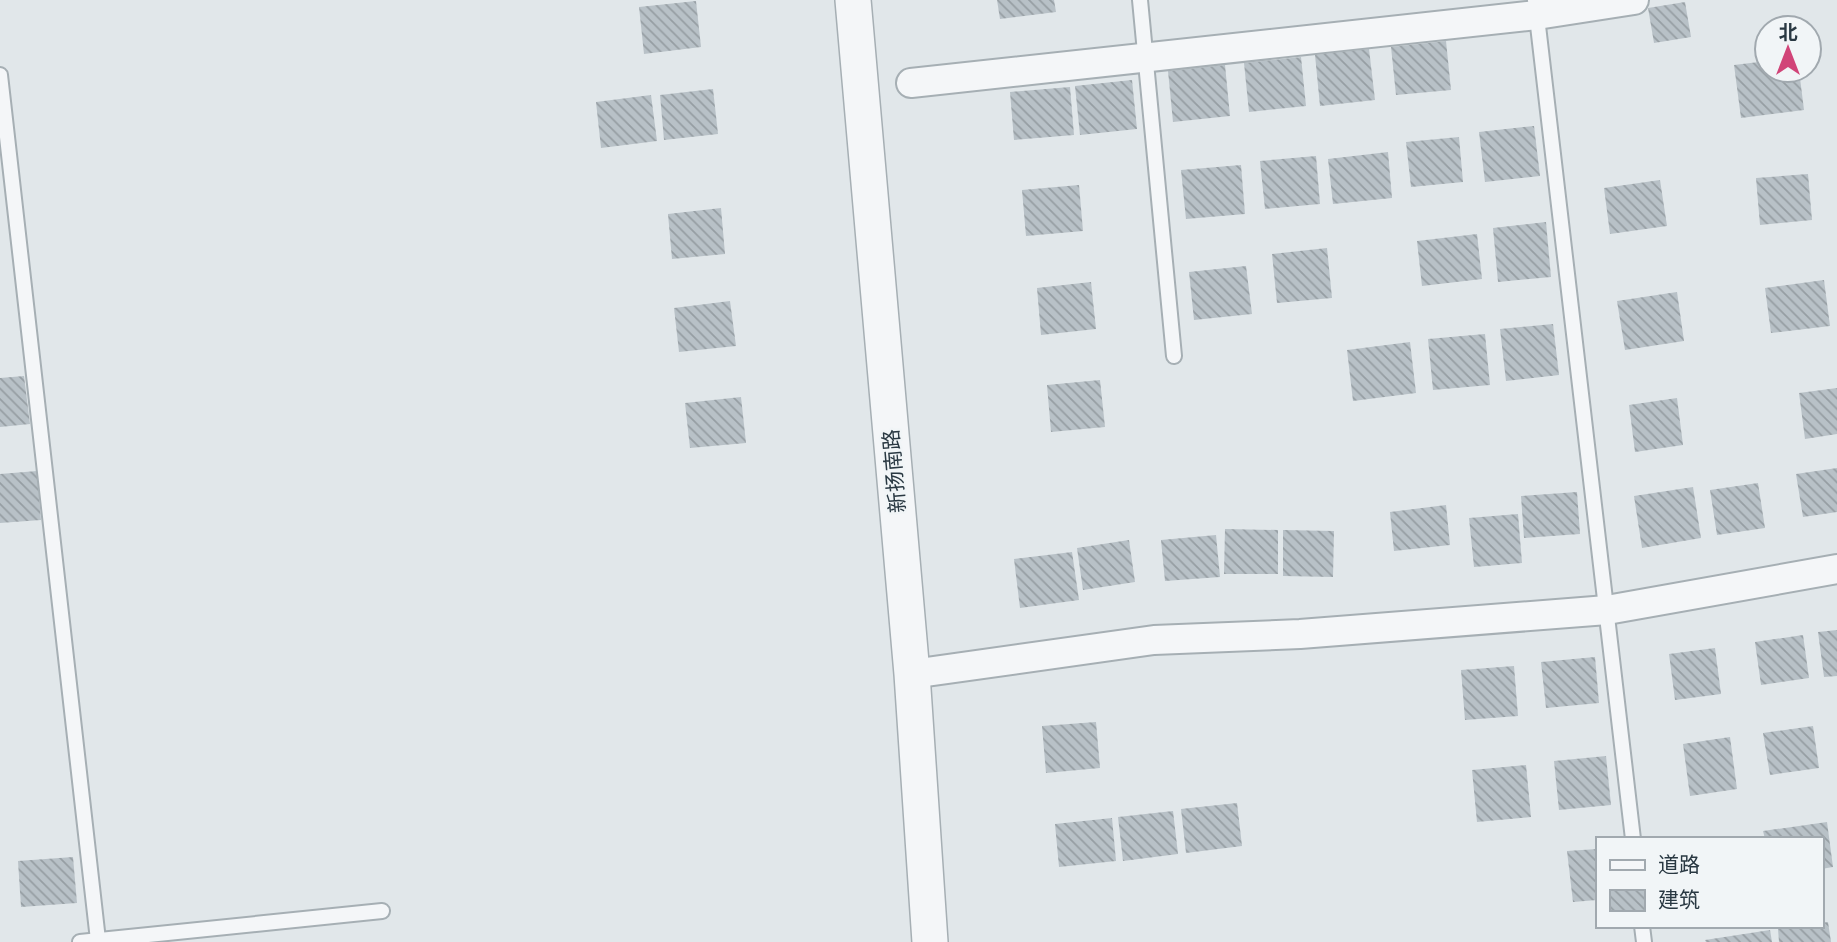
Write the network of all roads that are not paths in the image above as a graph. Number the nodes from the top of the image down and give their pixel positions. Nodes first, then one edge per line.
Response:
1 (853, 0) edge
2 (1140, 0) edge
3 (1634, 0) edge
4 (1536, 8) edge
5 (1147, 56) junction
6 (0, 75) edge
7 (911, 83) dead end
8 (1174, 356) dead end
9 (1837, 569) edge
10 (1607, 610) junction
11 (912, 674) junction
12 (1633, 837) edge
13 (382, 911) dead end
14 (98, 940) junction
15 (79, 942) edge
16 (930, 942) edge

1 - 11 street, 新扬南路
2 - 5 lane
3 - 4 street
4 - 5 street
4 - 10 lane
5 - 7 street
5 - 8 lane
6 - 14 lane
9 - 10 street
10 - 11 street
10 - 12 lane
11 - 16 street, 新扬南路
13 - 14 lane
14 - 15 lane

